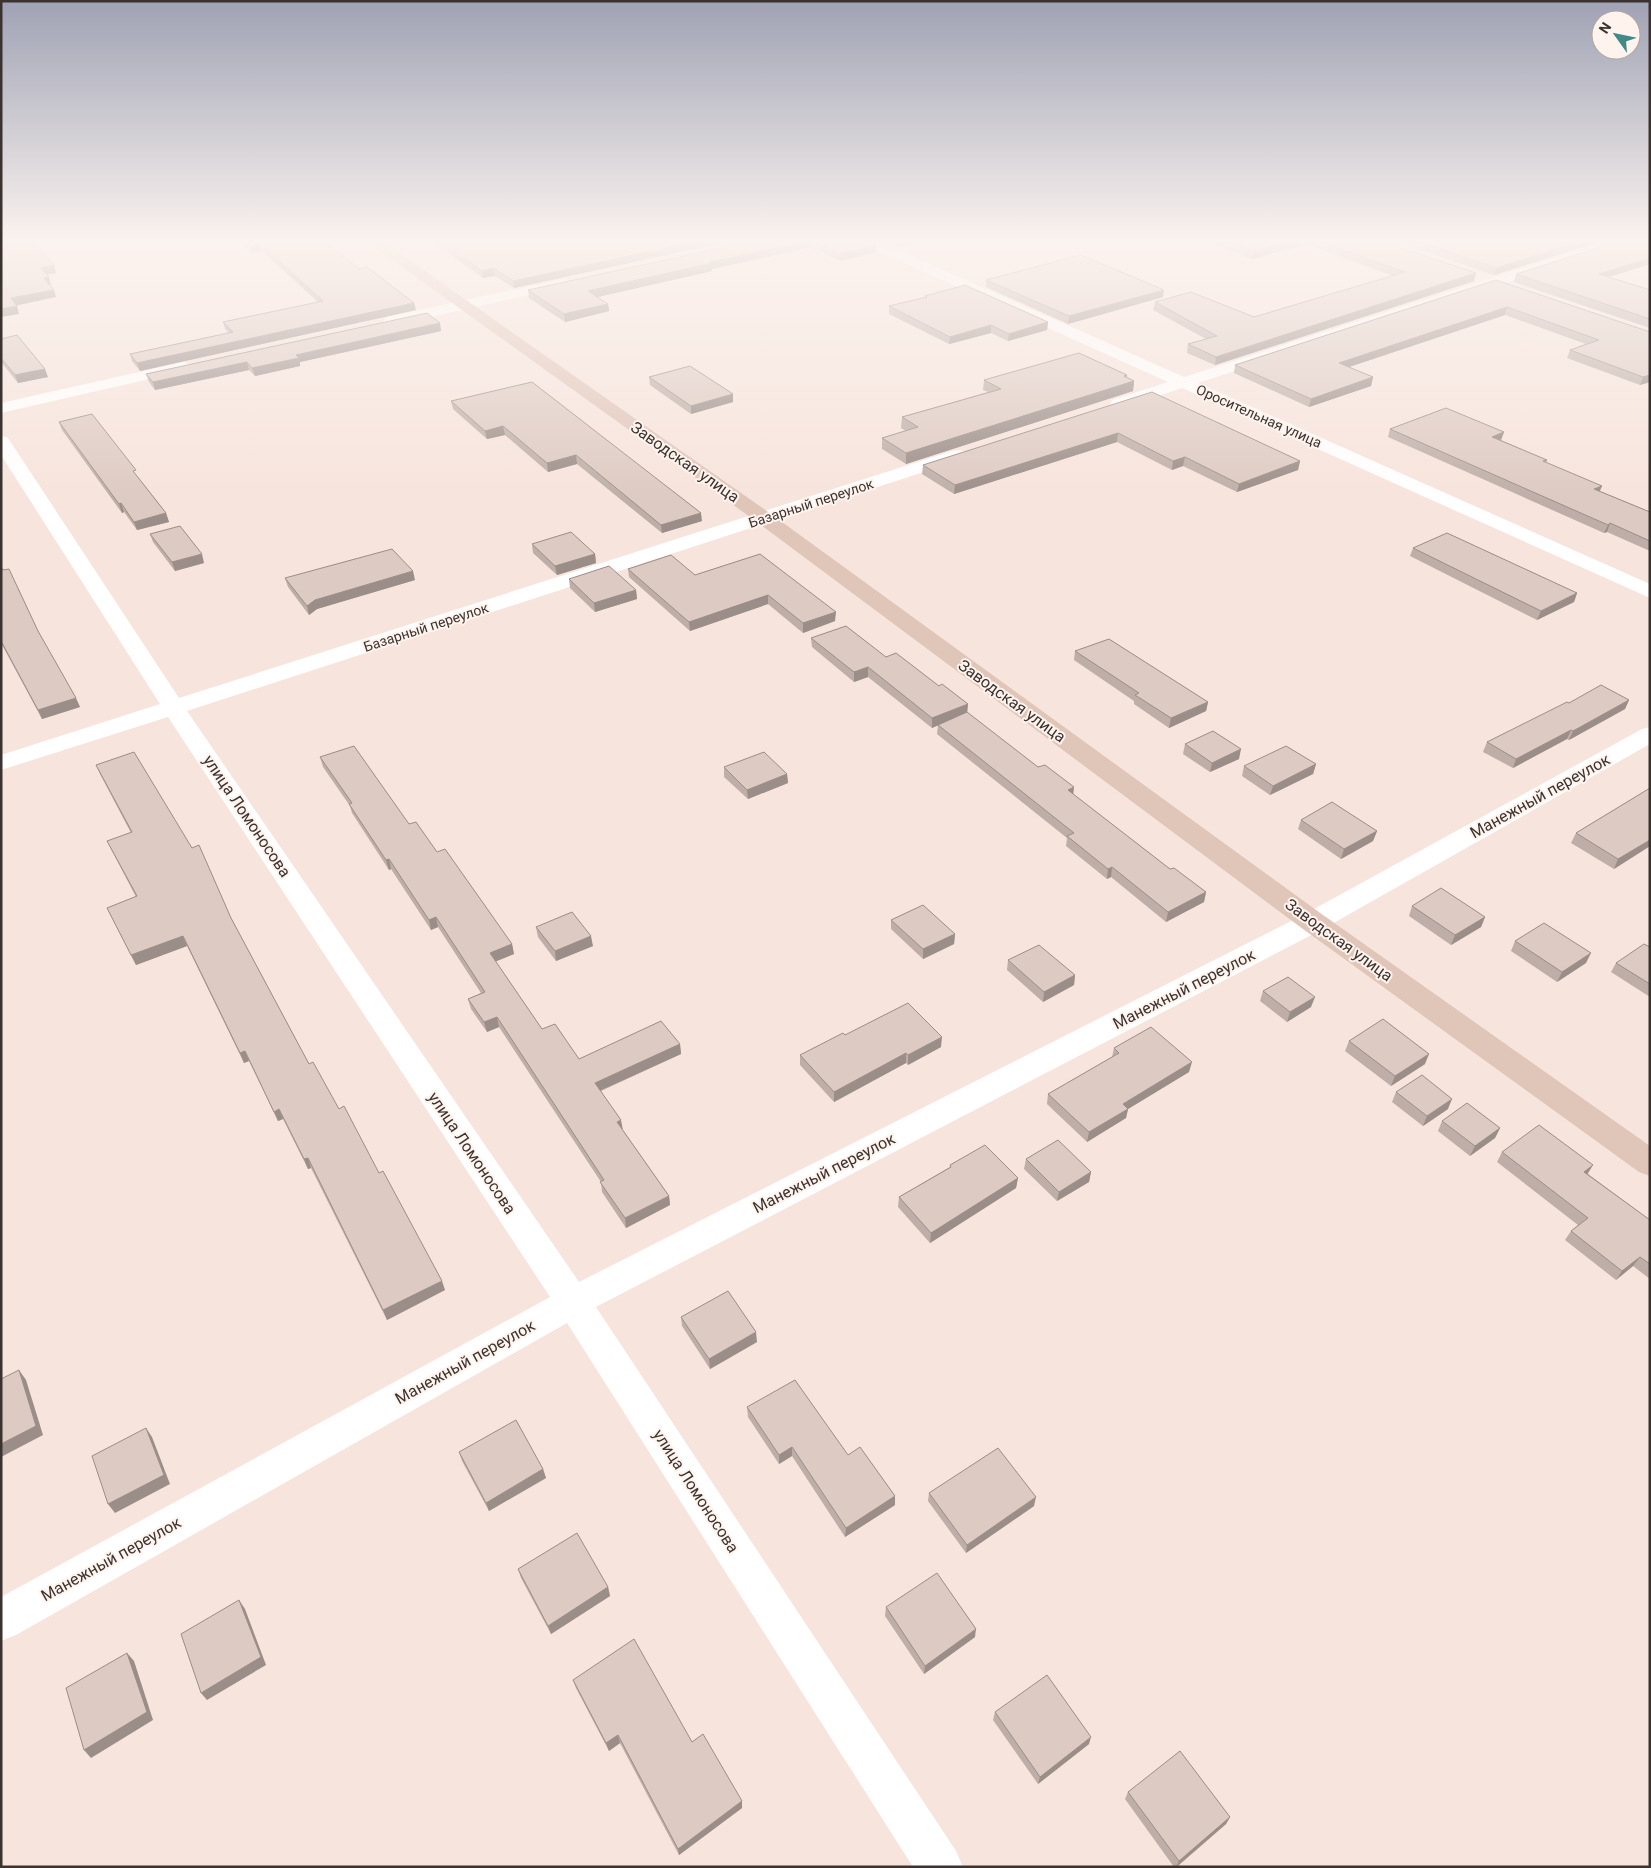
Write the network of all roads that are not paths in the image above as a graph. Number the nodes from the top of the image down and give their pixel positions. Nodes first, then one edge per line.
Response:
1 (495, 328) edge
2 (1063, 328) edge
3 (1348, 328) edge
4 (203, 363) edge
5 (1184, 382) junction
6 (1, 408) edge
7 (1100, 409) edge
8 (1, 441) edge
9 (979, 448) edge
10 (764, 518) junction
11 (1650, 592) edge
12 (174, 708) junction
13 (1650, 734) edge
14 (1, 762) edge
15 (1313, 922) junction
16 (1650, 1163) edge
17 (573, 1302) junction
18 (1, 1620) edge
19 (940, 1867) edge

1 - 10 main road, Заводская улица
2 - 5 street, Оросительная улица
3 - 5 street
4 - 6 street
5 - 7 street
5 - 11 street, Оросительная улица
8 - 12 street, улица Ломоносова
9 - 10 street, Базарный переулок
10 - 12 street, Базарный переулок
10 - 15 main road, Заводская улица
12 - 14 street, Базарный переулок
12 - 17 street, улица Ломоносова
13 - 15 street, Манежный переулок
15 - 16 main road, Заводская улица
15 - 17 street, Манежный переулок
17 - 18 street, Манежный переулок
17 - 19 street, улица Ломоносова

